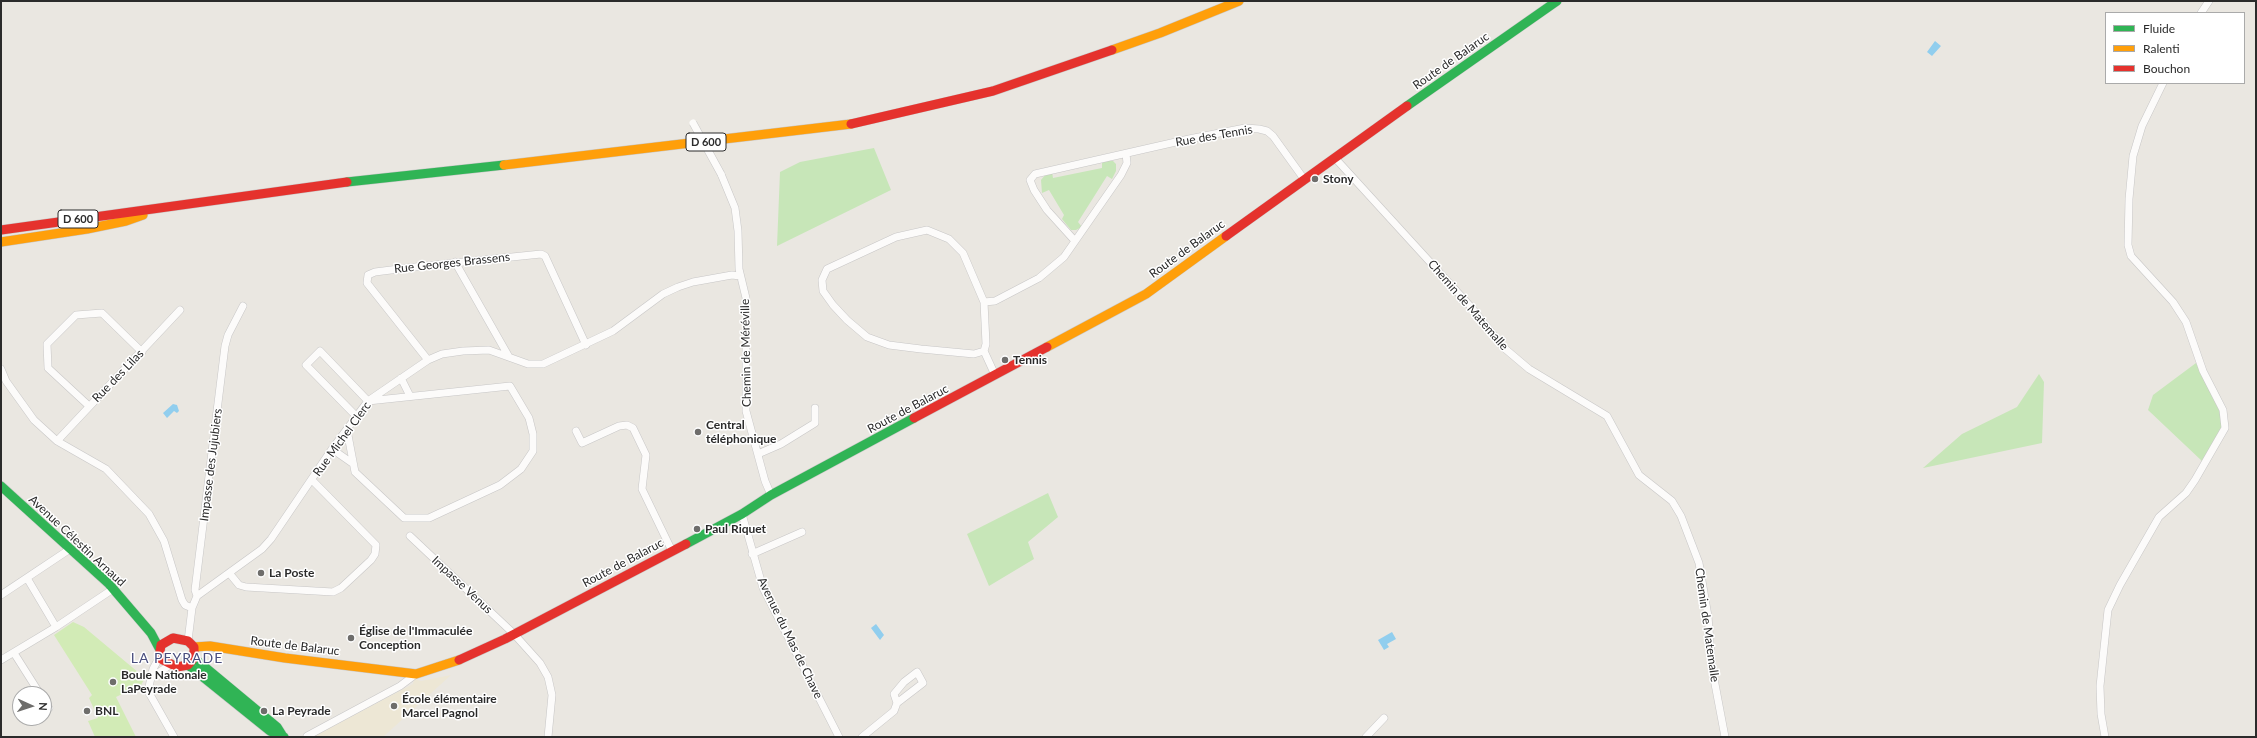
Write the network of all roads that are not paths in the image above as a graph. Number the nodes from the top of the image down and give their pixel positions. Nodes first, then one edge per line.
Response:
1 (1239, 1) edge
2 (1556, 1) edge
3 (2209, 1) edge
4 (2202, 12) edge
5 (2163, 84) edge
6 (694, 123) dead end
7 (1126, 154) junction
8 (1335, 158) junction
9 (1304, 178) junction
10 (156, 210) junction
11 (1, 230) edge
12 (1075, 241) junction
13 (1, 242) edge
14 (455, 262) junction
15 (740, 276) junction
16 (984, 302) junction
17 (243, 306) dead end
18 (180, 310) dead end
19 (586, 345) junction
20 (984, 351) junction
21 (142, 352) junction
22 (509, 357) junction
23 (428, 360) junction
24 (1, 369) edge
25 (995, 375) junction
26 (401, 378) junction
27 (410, 396) junction
28 (368, 401) junction
29 (89, 406) junction
30 (815, 408) dead end
31 (356, 416) junction
32 (347, 430) junction
33 (576, 431) dead end
34 (57, 441) junction
35 (332, 449) junction
36 (758, 454) junction
37 (352, 463) junction
38 (312, 480) junction
39 (1, 486) edge
40 (771, 495) junction
41 (742, 514) junction
42 (802, 532) dead end
43 (410, 536) dead end
44 (70, 549) junction
45 (672, 551) junction
46 (752, 554) junction
47 (230, 574) junction
48 (27, 578) junction
49 (113, 589) junction
50 (1, 595) edge
51 (197, 596) junction
52 (192, 608) junction
53 (56, 627) junction
54 (514, 634) junction
55 (161, 649) junction
56 (190, 650) junction
57 (14, 653) junction
58 (1, 660) edge
59 (170, 665) junction
60 (416, 674) junction
61 (152, 677) junction
62 (35, 686) edge
63 (897, 703) dead end
64 (1384, 718) dead end
65 (283, 736) edge
66 (307, 736) edge
67 (174, 737) edge
68 (548, 737) edge
69 (839, 737) edge
70 (862, 737) edge
71 (1366, 737) edge
72 (1725, 737) edge
73 (2105, 737) edge

1 - 10 main road, D 600
2 - 8 main road, Route de Balaruc
3 - 4 street
5 - 73 street
6 - 15 street, Chemin de Méréville, bridge
7 - 9 street, Rue des Tennis
7 - 12 street
7 - 12 street, Rue des Tennis
8 - 9 main road, Route de Balaruc
8 - 72 street, Chemin de Matemalle
9 - 25 main road, Route de Balaruc
10 - 11 main road, D 600
10 - 13 main road, D 600
12 - 16 street
14 - 19 street, Rue Georges Brassens
14 - 22 street
14 - 23 street, Rue Georges Brassens
15 - 19 street, Rue Michel Clerc
15 - 36 street, Chemin de Méréville
16 - 20 street
16 - 20 street
17 - 51 street, Impasse des Jujubiers
18 - 21 street, Rue des Lilas
19 - 22 street, Rue Michel Clerc
20 - 25 street
21 - 29 street, Rue des Lilas
21 - 29 street
22 - 23 street, Rue Michel Clerc
23 - 26 street, Rue Michel Clerc
24 - 34 street
25 - 40 main road, Route de Balaruc
26 - 27 street
26 - 28 street, Rue Michel Clerc
27 - 28 street
27 - 37 street
28 - 31 street, Rue Michel Clerc
28 - 31 street
29 - 34 street, Rue des Lilas
30 - 36 street
31 - 32 street, Rue Michel Clerc
32 - 35 street, Rue Michel Clerc
32 - 37 street
33 - 45 street
34 - 52 street
35 - 37 street
35 - 38 street, Rue Michel Clerc
36 - 40 street, Chemin de Méréville
38 - 47 street, Rue Michel Clerc
38 - 47 street
39 - 44 main road, Avenue Célestin Arnaud
40 - 41 main road, Route de Balaruc
41 - 45 main road, Route de Balaruc
41 - 46 street, Avenue du Mas de Chave
42 - 46 street
43 - 54 street, Impasse Venus
44 - 48 street
44 - 49 main road, Avenue Célestin Arnaud
45 - 54 main road, Route de Balaruc
46 - 69 street, Avenue du Mas de Chave
47 - 51 street, Rue Michel Clerc
48 - 50 street
48 - 53 street
49 - 53 street
49 - 55 main road, Avenue Célestin Arnaud
51 - 52 street, Impasse des Jujubiers
52 - 56 street, Impasse des Jujubiers
53 - 57 street
54 - 60 main road, Route de Balaruc
54 - 68 street, Impasse Venus
55 - 56 main road
55 - 59 main road
55 - 61 street
56 - 59 main road
56 - 60 main road, Route de Balaruc
56 - 65 main road
57 - 58 street
57 - 62 street
59 - 61 street
60 - 66 street
61 - 67 street
63 - 70 street
64 - 71 street

